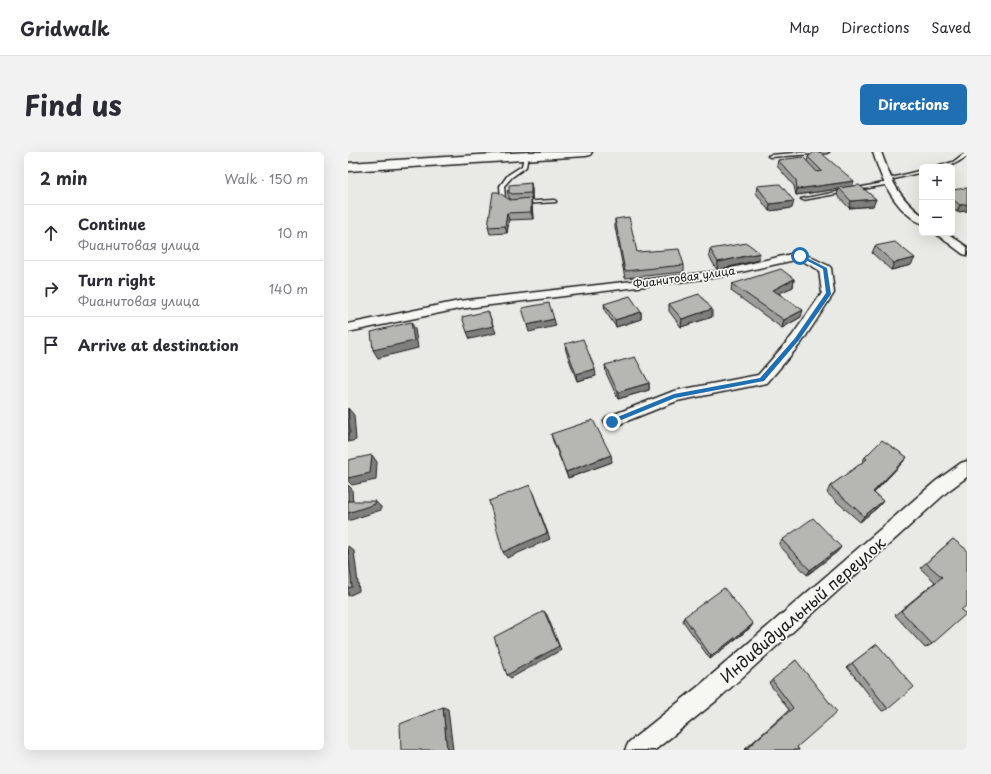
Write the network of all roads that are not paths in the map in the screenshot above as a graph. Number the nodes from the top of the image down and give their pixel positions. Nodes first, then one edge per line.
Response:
1 (586, 152) edge
2 (828, 152) edge
3 (877, 152) edge
4 (967, 154) edge
5 (526, 156) junction
6 (770, 156) dead end
7 (951, 164) edge
8 (348, 167) edge
9 (919, 172) edge
10 (887, 182) junction
11 (803, 199) dead end
12 (554, 201) dead end
13 (919, 218) edge
14 (944, 236) edge
15 (967, 252) edge
16 (348, 328) edge
17 (612, 422) dead end
18 (967, 468) edge
19 (638, 750) edge

1 - 5 main road
2 - 6 lane
3 - 10 street
4 - 7 lane
5 - 8 main road
5 - 12 lane
9 - 10 lane
10 - 11 lane
10 - 13 street
14 - 15 street
16 - 17 street, Фианитовая улица
18 - 19 street, Индивидуальный переулок

